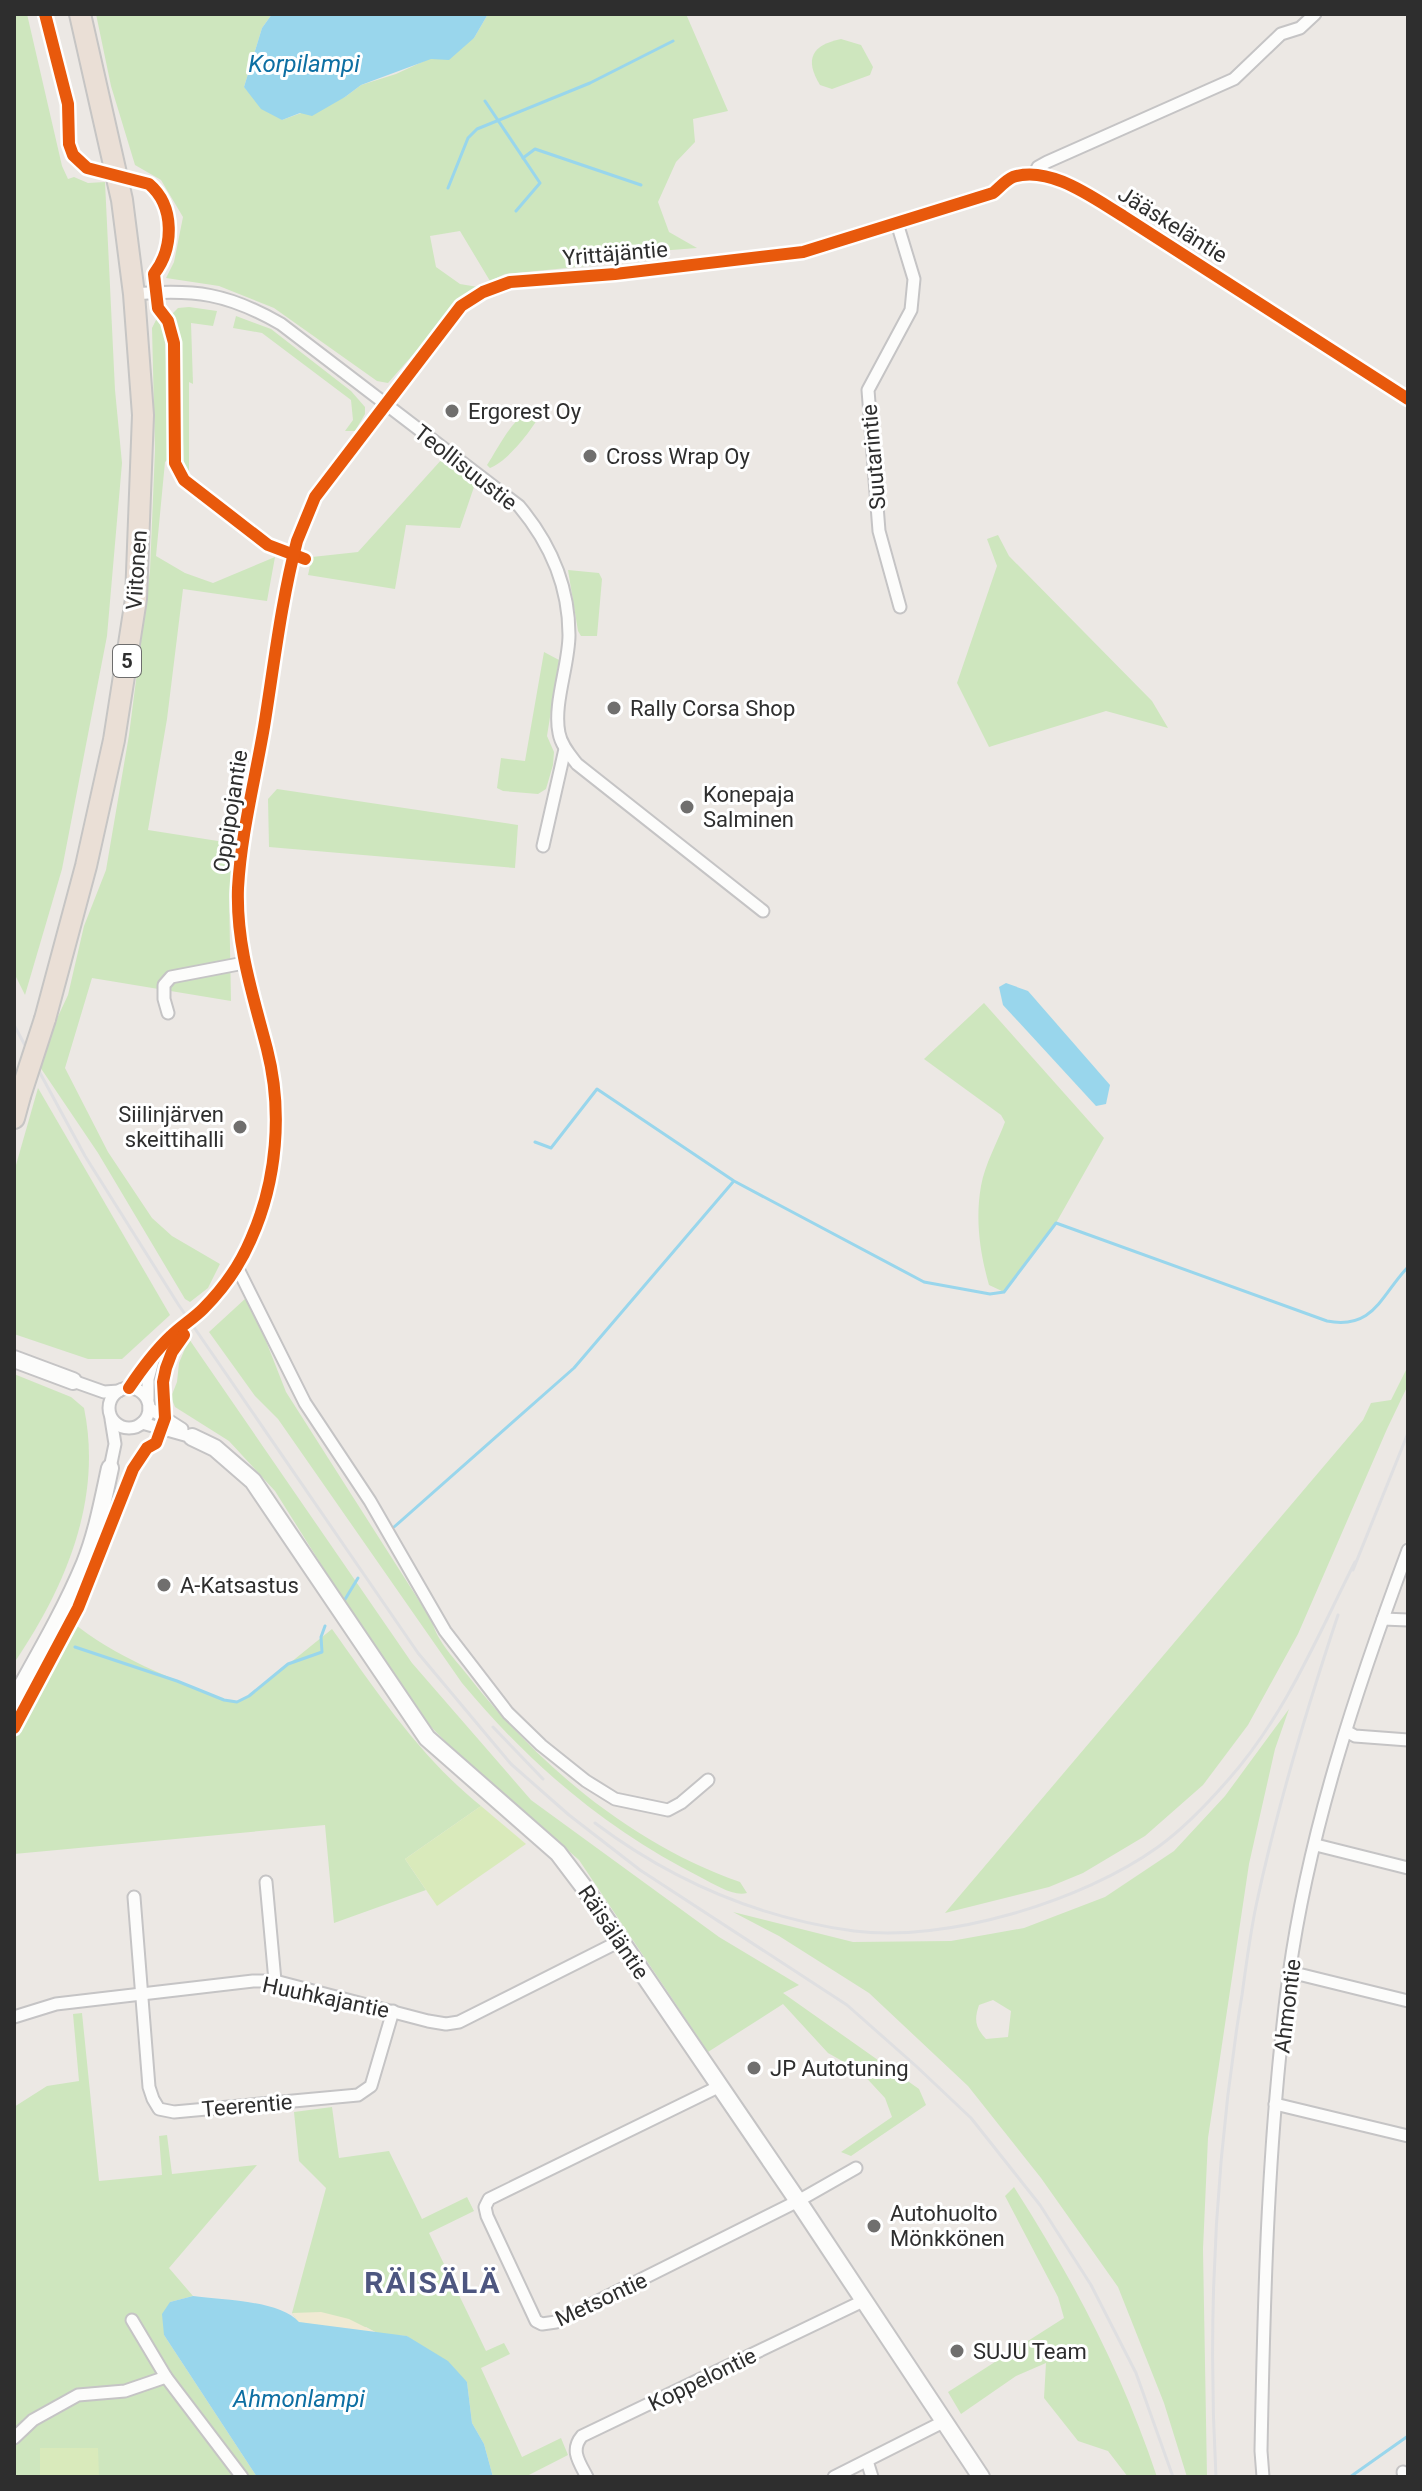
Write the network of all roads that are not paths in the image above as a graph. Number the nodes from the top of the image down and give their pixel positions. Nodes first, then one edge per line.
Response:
1 (80, 14) edge
2 (1315, 14) edge
3 (1034, 175) junction
4 (897, 223) junction
5 (134, 294) junction
6 (1408, 399) edge
7 (385, 405) junction
8 (900, 607) dead end
9 (565, 749) junction
10 (543, 846) dead end
11 (763, 911) dead end
12 (244, 963) junction
13 (168, 1013) dead end
14 (14, 1118) edge
15 (237, 1267) junction
16 (155, 1354) junction
17 (14, 1359) edge
18 (73, 1381) junction
19 (124, 1389) junction
20 (148, 1404) junction
21 (110, 1411) junction
22 (139, 1425) junction
23 (192, 1437) junction
24 (110, 1468) junction
25 (1408, 1550) edge
26 (1383, 1619) junction
27 (1408, 1620) edge
28 (14, 1700) edge
29 (1346, 1731) junction
30 (1408, 1740) edge
31 (708, 1780) dead end
32 (1316, 1845) junction
33 (1408, 1868) edge
34 (266, 1882) dead end
35 (134, 1897) dead end
36 (620, 1941) junction
37 (1290, 1972) junction
38 (275, 1981) junction
39 (141, 1995) junction
40 (1408, 2001) edge
41 (393, 2011) junction
42 (14, 2017) edge
43 (718, 2087) junction
44 (1275, 2104) junction
45 (1408, 2136) edge
46 (856, 2168) dead end
47 (798, 2201) junction
48 (863, 2301) junction
49 (132, 2320) dead end
50 (166, 2377) junction
51 (945, 2421) junction
52 (14, 2438) edge
53 (867, 2461) junction
54 (242, 2477) edge
55 (587, 2477) edge
56 (834, 2477) edge
57 (872, 2477) edge
58 (981, 2477) edge
59 (1263, 2477) edge

1 - 5 highway, Viitonen / 5
2 - 3 street
3 - 4 street
3 - 6 street, Jääskeläntie
4 - 7 street, Yrittäjäntie
4 - 8 street, Suutarintie
5 - 7 street, Teollisuustie
5 - 14 highway, Viitonen / 5, bridge
7 - 9 street, Teollisuustie
7 - 12 street, Oppipojantie
9 - 10 street, Teollisuustie
9 - 11 street
12 - 13 street
12 - 15 street, Oppipojantie
15 - 16 street, Oppipojantie
15 - 31 street
16 - 19 street, Oppipojantie
16 - 20 street
17 - 18 street
18 - 19 street
18 - 21 street
19 - 20 street
19 - 21 street
20 - 22 street
20 - 23 street
21 - 22 street
21 - 24 street
22 - 23 street
22 - 24 street
23 - 36 street, Räisäläntie
24 - 28 street
25 - 26 street, Ahmontie
26 - 27 street
26 - 29 street, Ahmontie
29 - 30 street
29 - 32 street, Ahmontie
32 - 33 street
32 - 37 street, Ahmontie
34 - 38 street
35 - 39 street
36 - 41 street, Huuhkajantie
36 - 43 street, Räisäläntie
37 - 40 street
37 - 44 street, Ahmontie
38 - 39 street, Huuhkajantie
38 - 41 street, Huuhkajantie
39 - 41 street, Teerentie
39 - 42 street, Huuhkajantie
43 - 47 street, Räisäläntie
43 - 47 street, Metsontie
44 - 45 street
44 - 59 street, Ahmontie
46 - 47 street
47 - 48 street, Räisäläntie
48 - 51 street, Räisäläntie
48 - 55 street, Koppelontie
49 - 50 street
50 - 52 street
50 - 54 street
51 - 53 street
51 - 58 street, Räisäläntie
53 - 56 street
53 - 57 street

